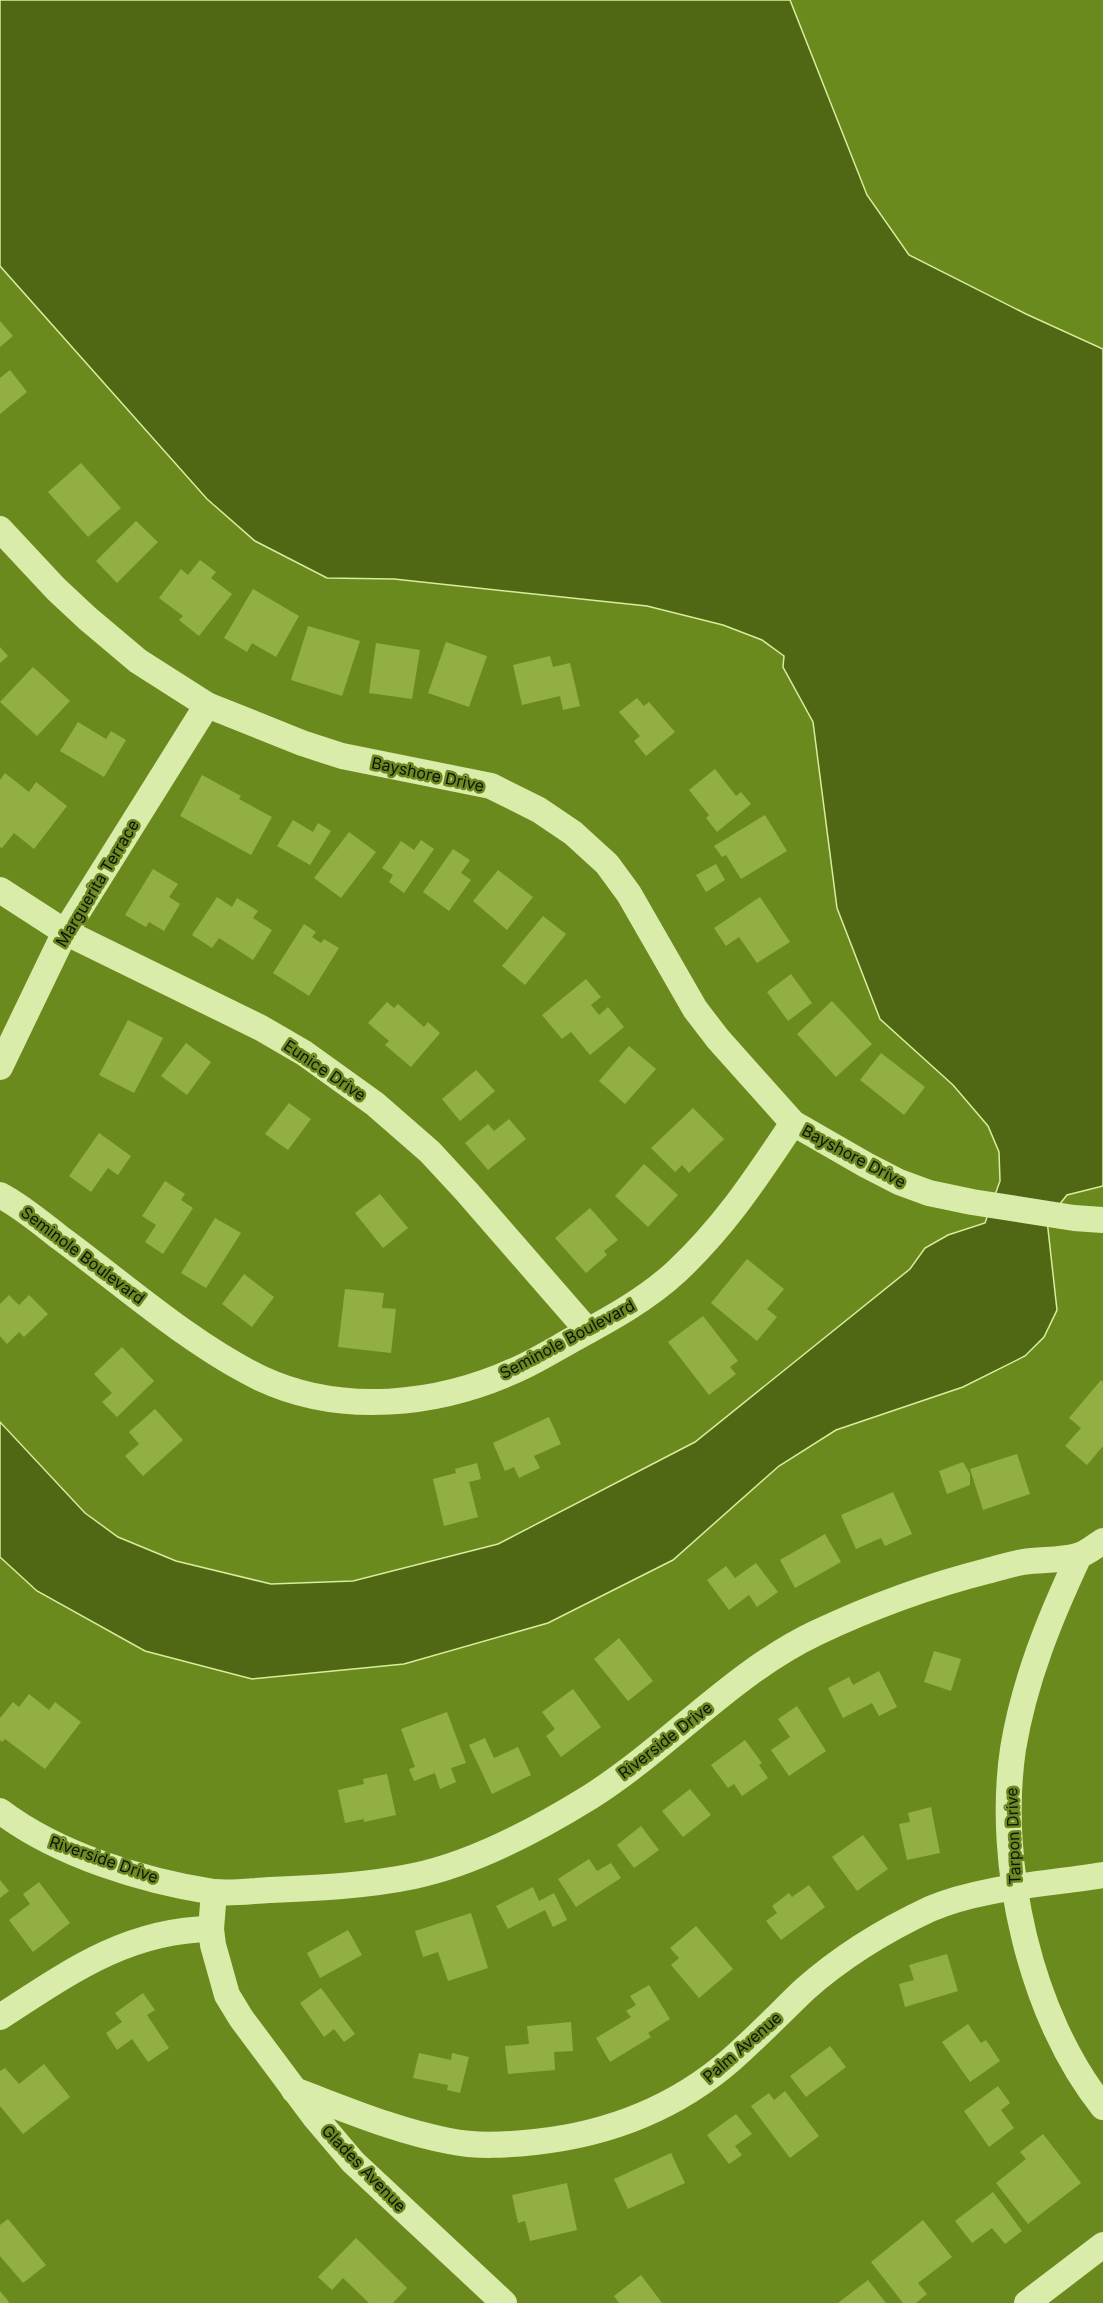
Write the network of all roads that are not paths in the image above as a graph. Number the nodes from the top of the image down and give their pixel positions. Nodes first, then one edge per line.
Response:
1 (0, 529) edge
2 (207, 705) junction
3 (0, 890) edge
4 (65, 932) junction
5 (0, 1067) edge
6 (793, 1123) junction
7 (0, 1195) edge
8 (1103, 1221) edge
9 (588, 1331) junction
10 (1103, 1541) edge
11 (1079, 1556) junction
12 (0, 1811) edge
13 (1103, 1875) edge
14 (1015, 1888) junction
15 (214, 1892) junction
16 (211, 1929) junction
17 (0, 2017) edge
18 (294, 2090) junction
19 (1103, 2108) edge
20 (1103, 2245) edge
21 (1055, 2295) edge
22 (504, 2303) edge
23 (1027, 2303) edge

1 - 2 street, Bayshore Drive
2 - 4 street, Marguerita Terrace
2 - 6 street, Bayshore Drive
3 - 4 street, Eunice Drive
4 - 5 street, Marguerita Terrace
4 - 9 street, Eunice Drive
6 - 8 street, Bayshore Drive
6 - 9 street, Seminole Boulevard
7 - 9 street, Seminole Boulevard
10 - 11 street, Riverside Drive
11 - 14 street, Tarpon Drive
11 - 15 street, Riverside Drive
12 - 15 street, Riverside Drive
13 - 14 street, Palm Avenue
14 - 18 street, Palm Avenue
14 - 19 street, Tarpon Drive
15 - 16 street
16 - 17 street
16 - 18 street, Glades Avenue
18 - 22 street, Glades Avenue
20 - 21 street
21 - 23 street

